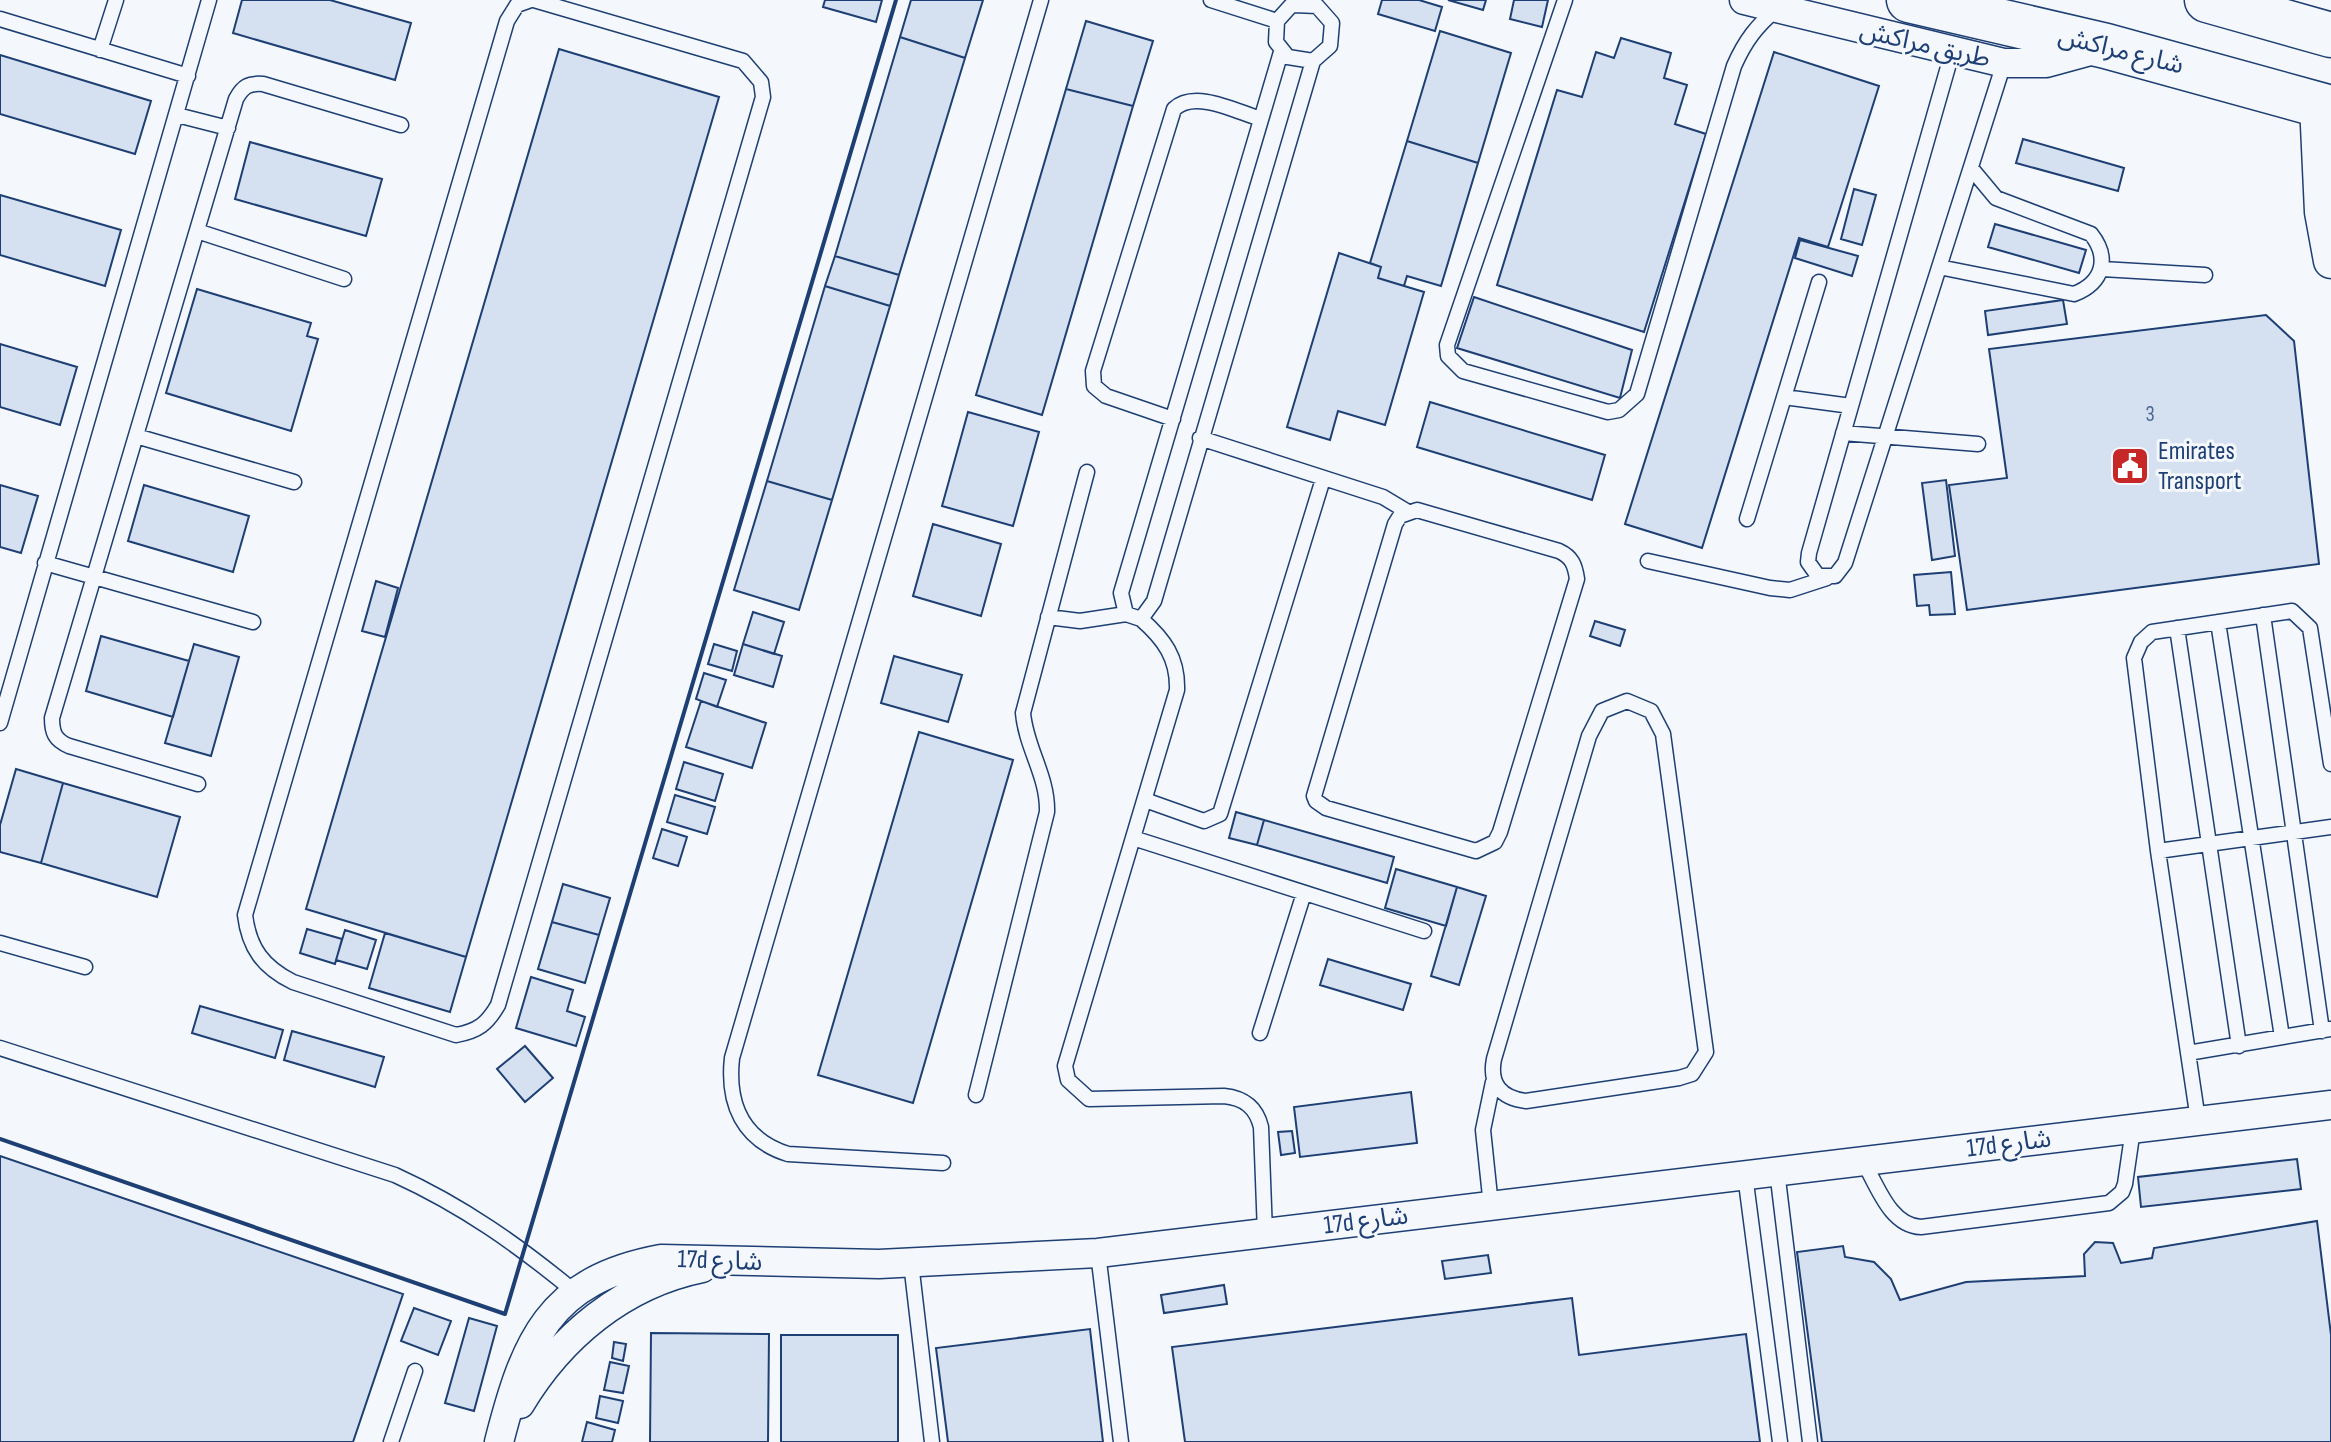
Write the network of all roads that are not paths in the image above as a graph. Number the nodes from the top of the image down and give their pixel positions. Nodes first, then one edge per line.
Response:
1 (116, 0) edge
2 (209, 0) edge
3 (499, 0) edge
4 (1041, 0) edge
5 (1211, 0) edge
6 (1565, 0) edge
7 (1744, 0) edge
8 (1909, 0) edge
9 (2207, 0) edge
10 (528, 2) edge
11 (1295, 2) edge
12 (1327, 7) edge
13 (1778, 8) junction
14 (0, 19) edge
15 (1277, 21) junction
16 (2331, 35) edge
17 (2106, 46) junction
18 (100, 50) junction
19 (1281, 52) junction
20 (1952, 53) junction
21 (1313, 61) junction
22 (2004, 63) junction
23 (188, 76) junction
24 (2324, 106) edge
25 (177, 115) junction
26 (1261, 119) junction
27 (401, 125) dead end
28 (228, 128) junction
29 (1971, 168) junction
30 (197, 231) junction
31 (2331, 261) edge
32 (1939, 267) junction
33 (2102, 269) junction
34 (2205, 275) dead end
35 (344, 279) dead end
36 (1819, 282) dead end
37 (1784, 397) junction
38 (1851, 406) junction
39 (1173, 419) junction
40 (1843, 433) junction
41 (136, 436) junction
42 (1885, 436) junction
43 (1200, 438) junction
44 (1978, 444) dead end
45 (1087, 472) dead end
46 (1323, 479) junction
47 (294, 482) dead end
48 (1408, 512) junction
49 (1747, 519) dead end
50 (1648, 561) dead end
51 (45, 563) junction
52 (94, 577) junction
53 (1827, 578) junction
54 (1126, 614) junction
55 (2263, 615) junction
56 (1048, 617) junction
57 (1141, 619) junction
58 (253, 622) dead end
59 (2218, 622) junction
60 (2177, 628) junction
61 (0, 723) edge
62 (2331, 764) edge
63 (198, 784) dead end
64 (1145, 800) junction
65 (2331, 827) edge
66 (2294, 832) junction
67 (1133, 838) junction
68 (2251, 838) junction
69 (2208, 844) junction
70 (2158, 851) junction
71 (1304, 893) junction
72 (1424, 931) dead end
73 (0, 943) edge
74 (85, 967) dead end
75 (2326, 1030) edge
76 (1260, 1033) dead end
77 (2282, 1037) junction
78 (2239, 1046) junction
79 (0, 1048) edge
80 (2188, 1053) junction
81 (1493, 1082) junction
82 (976, 1095) dead end
83 (2331, 1105) edge
84 (2198, 1120) junction
85 (2133, 1129) junction
86 (1863, 1161) junction
87 (943, 1163) dead end
88 (1777, 1171) junction
89 (1745, 1175) junction
90 (1491, 1206) junction
91 (1265, 1233) junction
92 (1098, 1253) junction
93 (730, 1262) junction
94 (911, 1263) junction
95 (575, 1292) junction
96 (415, 1371) dead end
97 (391, 1442) edge
98 (500, 1442) edge
99 (932, 1442) edge
100 (1121, 1442) edge
101 (1780, 1442) edge
102 (1810, 1442) edge

1 - 18 lane
2 - 23 lane
3 - 10 lane
4 - 87 lane
5 - 15 lane
6 - 13 lane
7 - 13 street, طريق مراكش
8 - 17 main road, شارع مراكش
9 - 16 main road
10 - 10 lane
11 - 12 lane
11 - 15 lane
12 - 21 lane
13 - 20 street, طريق مراكش
14 - 18 lane
15 - 19 lane
17 - 22 street, طريق مراكش
17 - 24 main road, شارع مراكش
18 - 23 lane
19 - 21 lane
19 - 26 lane
20 - 22 street, طريق مراكش
20 - 38 lane
21 - 43 lane
22 - 29 lane
23 - 25 lane
24 - 31 street
25 - 28 lane
25 - 51 lane
26 - 39 lane
26 - 39 lane
27 - 28 lane
28 - 30 lane
29 - 32 lane
29 - 33 lane
30 - 35 lane
30 - 41 lane
32 - 33 lane
32 - 42 lane
33 - 34 lane
36 - 37 lane
37 - 38 lane
37 - 49 lane
38 - 40 lane
39 - 54 lane
40 - 42 lane
40 - 53 lane
41 - 47 lane
41 - 52 lane
42 - 44 lane
42 - 53 lane
43 - 46 lane
43 - 57 lane
45 - 56 lane
46 - 48 lane
46 - 64 lane
48 - 48 lane
50 - 53 lane
51 - 52 lane
51 - 61 lane
52 - 58 lane
52 - 63 lane
54 - 56 lane
54 - 57 lane
55 - 59 lane
55 - 62 lane
55 - 66 lane
56 - 82 lane
57 - 64 lane
59 - 60 lane
59 - 68 lane
60 - 69 lane
60 - 70 lane
64 - 67 lane
65 - 66 lane
66 - 68 lane
66 - 75 lane
67 - 71 lane
67 - 91 lane
68 - 69 lane
68 - 77 lane
69 - 70 lane
69 - 78 lane
70 - 80 lane
71 - 72 lane
71 - 76 lane
73 - 74 lane
75 - 77 lane
77 - 78 lane
78 - 80 lane
79 - 95 lane
80 - 84 lane
81 - 81 lane
81 - 90 lane
83 - 84 street, 17d شارع
84 - 85 street, 17d شارع
85 - 86 street, 17d شارع
85 - 86 lane
86 - 88 street, 17d شارع
88 - 89 street, 17d شارع
88 - 102 lane
89 - 90 street, 17d شارع
89 - 101 lane
90 - 91 street, 17d شارع
91 - 92 street, 17d شارع
92 - 94 street, 17d شارع
92 - 100 lane
93 - 94 street, 17d شارع
93 - 95 street, 17d شارع
93 - 98 street
94 - 99 lane
95 - 98 street, 17d شارع
96 - 97 lane

